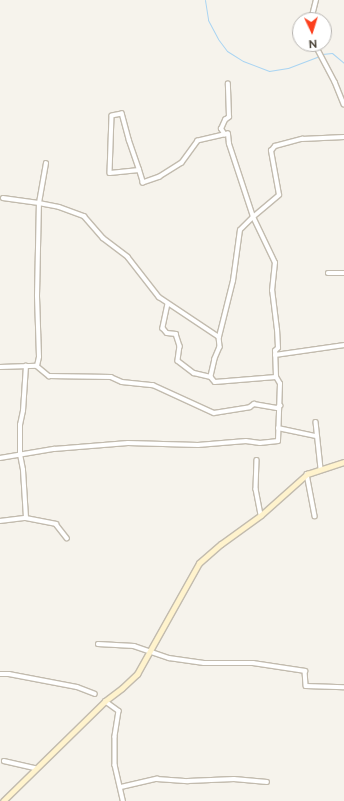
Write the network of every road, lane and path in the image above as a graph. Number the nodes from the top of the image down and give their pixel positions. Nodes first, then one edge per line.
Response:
1 (316, 0) edge
2 (313, 12) edge
3 (319, 52) edge
4 (228, 84) dead end
5 (344, 104) edge
6 (225, 135) junction
7 (344, 137) edge
8 (46, 164) dead end
9 (140, 170) junction
10 (3, 198) dead end
11 (39, 203) junction
12 (253, 217) junction
13 (328, 273) dead end
14 (344, 273) edge
15 (168, 304) junction
16 (219, 337) junction
17 (344, 345) edge
18 (275, 355) junction
19 (26, 366) junction
20 (37, 366) junction
21 (0, 367) edge
22 (211, 377) junction
23 (276, 377) junction
24 (280, 406) junction
25 (316, 422) dead end
26 (278, 428) junction
27 (317, 436) junction
28 (20, 454) junction
29 (0, 458) edge
30 (257, 460) dead end
31 (344, 462) edge
32 (321, 469) junction
33 (306, 474) junction
34 (261, 515) junction
35 (315, 516) dead end
36 (26, 518) junction
37 (0, 521) edge
38 (67, 538) dead end
39 (98, 644) dead end
40 (149, 650) junction
41 (0, 674) edge
42 (344, 687) edge
43 (95, 694) dead end
44 (105, 701) junction
45 (4, 762) dead end
46 (35, 768) junction
47 (267, 782) dead end
48 (120, 787) junction
49 (6, 801) edge
50 (123, 801) edge

1 - 2 street
3 - 5 street
4 - 6 street
6 - 9 street
6 - 12 street
7 - 12 street
8 - 11 street
9 - 9 street
10 - 11 street
11 - 15 street
11 - 20 street
12 - 16 street
12 - 18 street
13 - 14 street
15 - 16 street
15 - 22 street
16 - 22 street
17 - 18 street
18 - 23 street
19 - 20 street
19 - 21 street
19 - 28 street
20 - 24 street
22 - 23 street
23 - 24 street
24 - 26 street
25 - 27 street
26 - 27 street
26 - 28 street
27 - 32 street
28 - 29 street
28 - 36 street
30 - 34 street
31 - 32 main road
32 - 33 main road
33 - 34 main road
33 - 35 street
34 - 40 main road
36 - 37 street
36 - 38 street
39 - 40 street
40 - 42 street
40 - 44 main road
41 - 43 street
44 - 46 main road
44 - 48 street
45 - 46 street
46 - 49 main road
47 - 48 street
48 - 50 street

